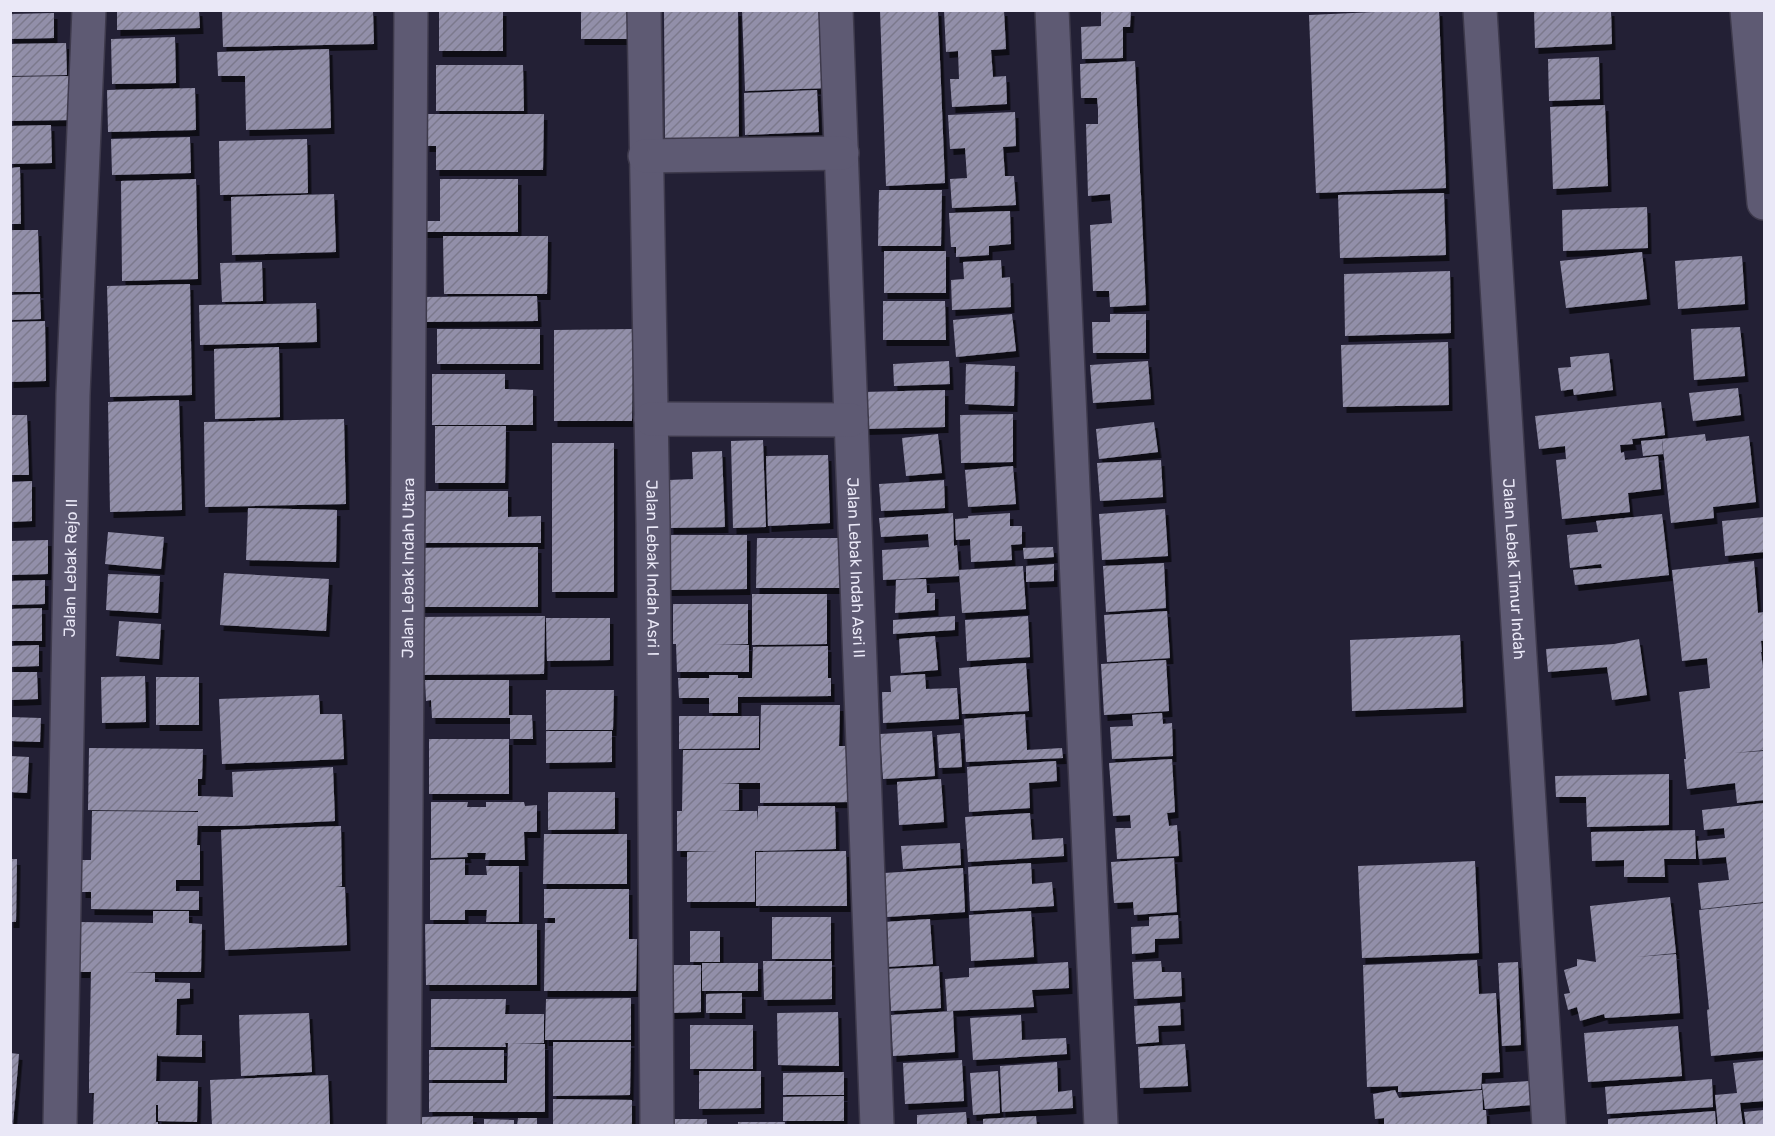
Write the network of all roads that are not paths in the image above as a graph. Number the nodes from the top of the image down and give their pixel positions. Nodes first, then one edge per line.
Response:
1 (89, 10) edge
2 (411, 10) edge
3 (644, 10) edge
4 (836, 10) edge
5 (1052, 10) edge
6 (1480, 10) edge
7 (1747, 10) edge
8 (842, 153) junction
9 (645, 156) junction
10 (1764, 203) edge
11 (651, 419) junction
12 (851, 420) junction
13 (60, 1125) edge
14 (404, 1125) edge
15 (657, 1125) edge
16 (877, 1125) edge
17 (1101, 1125) edge
18 (1549, 1125) edge

1 - 13 street, Jalan Lebak Rejo II
2 - 14 street, Jalan Lebak Indah Utara
3 - 9 street, Jalan Lebak Indah Asri I
4 - 8 street, Jalan Lebak Indah Asri II
5 - 17 street
6 - 18 street, Jalan Lebak Timur Indah
7 - 10 street
8 - 9 street
8 - 12 street, Jalan Lebak Indah Asri II
9 - 11 street, Jalan Lebak Indah Asri I
11 - 12 street
11 - 15 street, Jalan Lebak Indah Asri I
12 - 16 street, Jalan Lebak Indah Asri II

